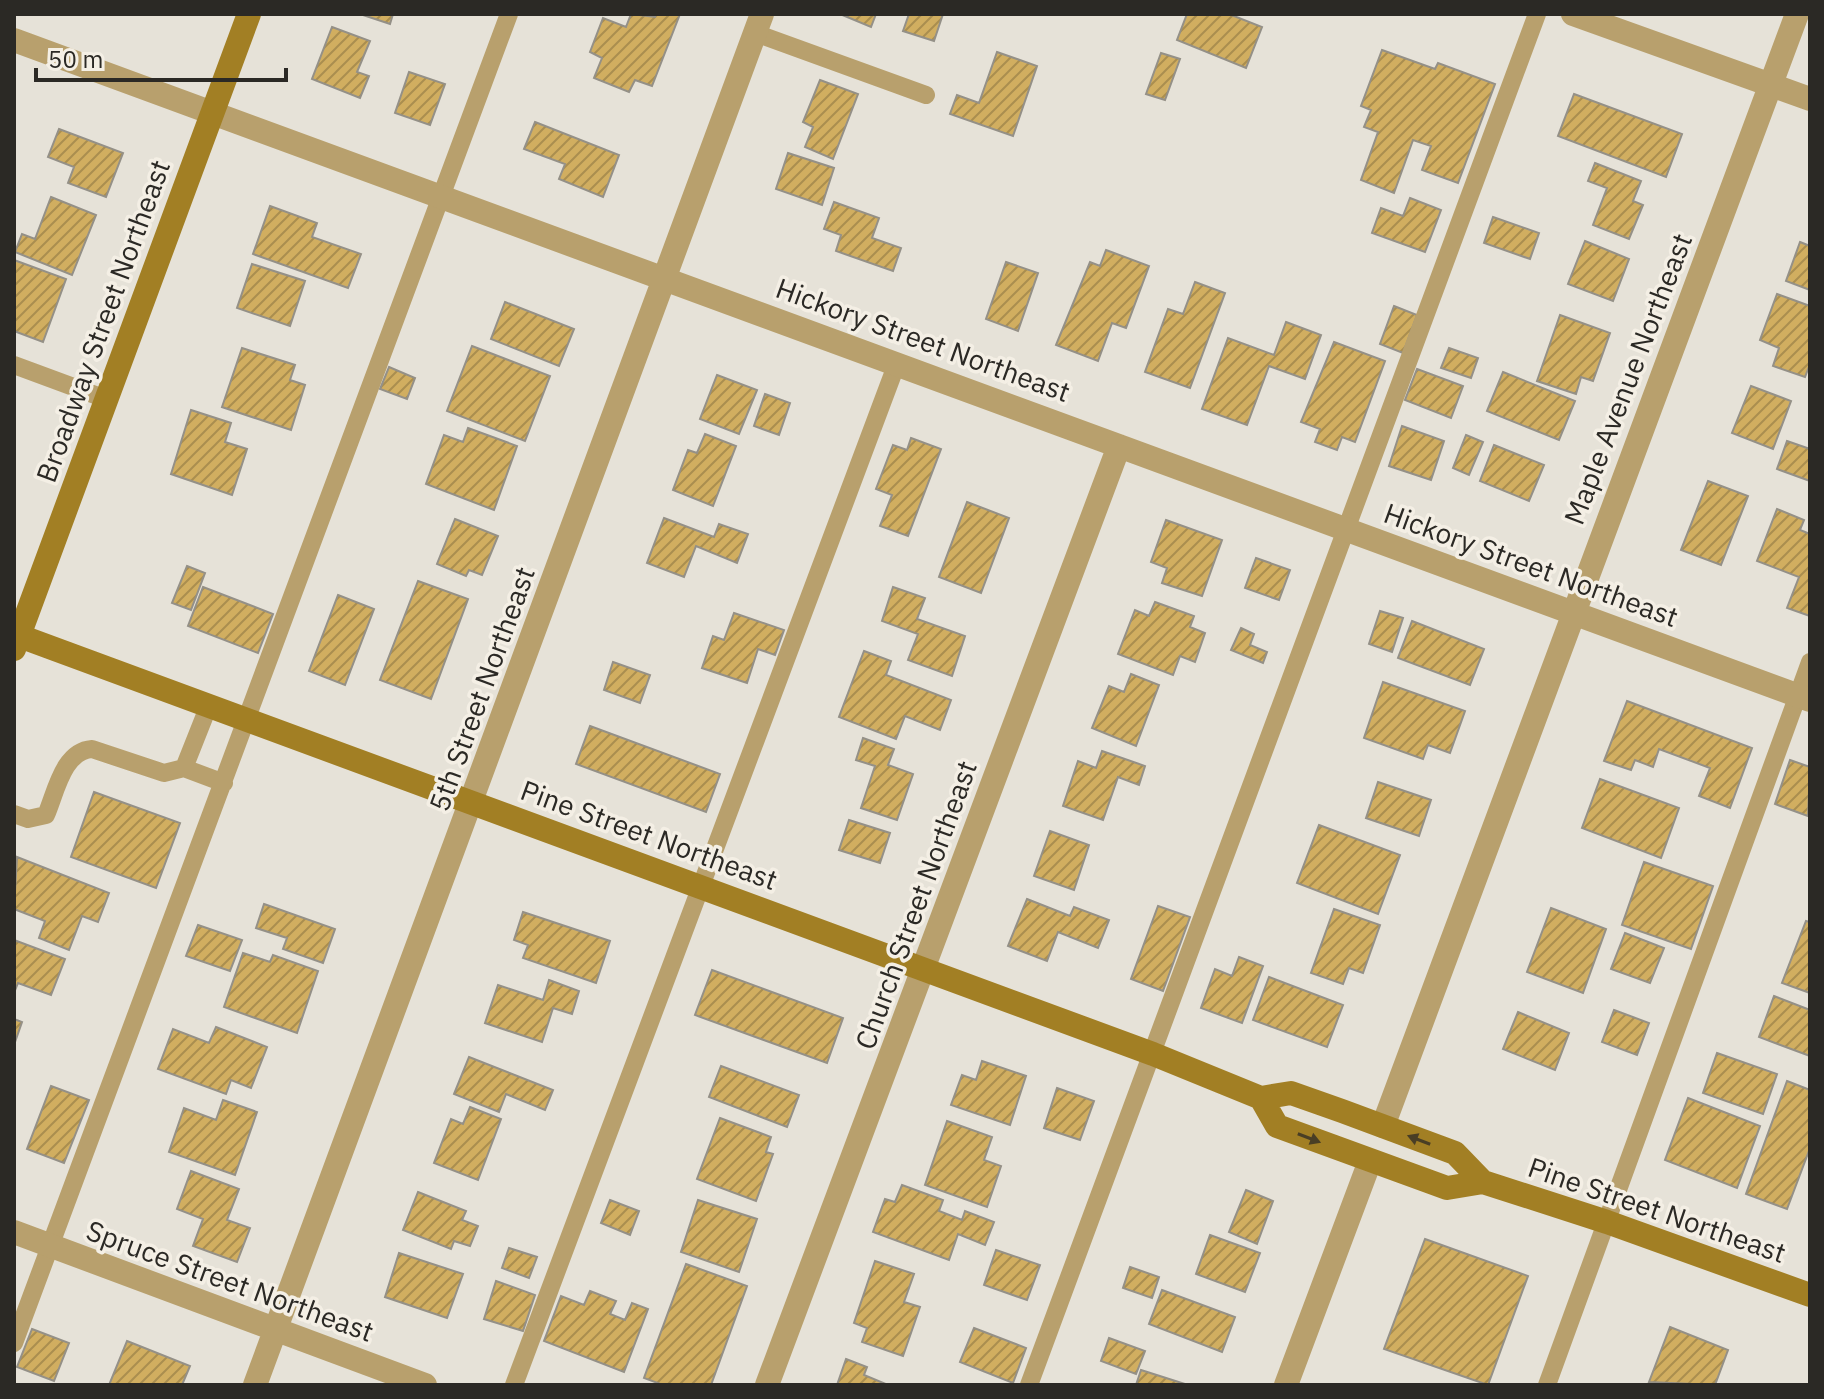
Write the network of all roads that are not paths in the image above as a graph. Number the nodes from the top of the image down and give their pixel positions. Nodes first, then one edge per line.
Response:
1 (249, 14) edge
2 (509, 14) edge
3 (1537, 14) edge
4 (1573, 14) edge
5 (1797, 14) edge
6 (759, 23) edge
7 (14, 40) edge
8 (1771, 84) junction
9 (926, 95) dead end
10 (1810, 99) edge
11 (212, 113) junction
12 (443, 196) junction
13 (668, 277) junction
14 (897, 363) junction
15 (14, 365) edge
16 (106, 399) junction
17 (1119, 446) junction
18 (1346, 529) junction
19 (1573, 612) junction
20 (16, 639) edge
21 (1810, 662) edge
22 (1804, 698) edge
23 (209, 705) junction
24 (248, 720) junction
25 (184, 768) junction
26 (224, 783) junction
27 (472, 802) junction
28 (14, 814) edge
29 (700, 886) junction
30 (925, 969) junction
31 (1153, 1054) junction
32 (1261, 1098) junction
33 (1383, 1126) junction
34 (1370, 1161) junction
35 (1483, 1182) junction
36 (1607, 1222) junction
37 (14, 1232) edge
38 (51, 1246) junction
39 (1810, 1295) edge
40 (275, 1331) junction
41 (14, 1343) edge
42 (255, 1385) edge
43 (425, 1385) edge
44 (514, 1385) edge
45 (767, 1385) edge
46 (1029, 1385) edge
47 (1286, 1385) edge
48 (1547, 1385) edge

1 - 11 main road, Broadway Street Northeast
2 - 12 lane
3 - 18 lane
4 - 8 street
5 - 8 street, Maple Avenue Northeast
6 - 9 lane
6 - 13 street, 5th Street Northeast
7 - 11 street, Hickory Street Northeast
8 - 10 street
8 - 19 street, Maple Avenue Northeast
11 - 12 street, Hickory Street Northeast
11 - 16 main road, Broadway Street Northeast
12 - 13 street, Hickory Street Northeast
12 - 24 lane
13 - 14 street, Hickory Street Northeast
13 - 27 street, 5th Street Northeast
14 - 17 street, Hickory Street Northeast
14 - 29 lane
15 - 16 lane
16 - 20 main road, Broadway Street Northeast
17 - 18 street, Hickory Street Northeast
17 - 30 street, Church Street Northeast
18 - 19 street, Hickory Street Northeast
18 - 31 lane
19 - 22 street, Hickory Street Northeast
19 - 33 street, Maple Avenue Northeast
20 - 23 main road, Pine Street Northeast
21 - 22 lane
22 - 36 lane
23 - 24 main road, Pine Street Northeast
23 - 25 lane
24 - 26 lane
24 - 27 main road, Pine Street Northeast
25 - 26 lane
25 - 28 lane
26 - 38 lane
27 - 29 main road, Pine Street Northeast
27 - 40 street, 5th Street Northeast
29 - 30 main road, Pine Street Northeast
29 - 44 lane
30 - 31 main road, Pine Street Northeast
30 - 45 street, Church Street Northeast
31 - 32 main road, Pine Street Northeast
31 - 46 lane
32 - 33 main road, Pine Street Northeast
32 -> 34 main road, Pine Street Northeast
35 -> 33 main road, Pine Street Northeast
34 - 35 main road, Pine Street Northeast
34 - 47 street
35 - 36 main road, Pine Street Northeast
36 - 39 main road, Pine Street Northeast
36 - 48 lane
37 - 38 street, Spruce Street Northeast
38 - 40 street, Spruce Street Northeast
38 - 41 lane
40 - 42 street, 5th Street Northeast
40 - 43 street, Spruce Street Northeast

